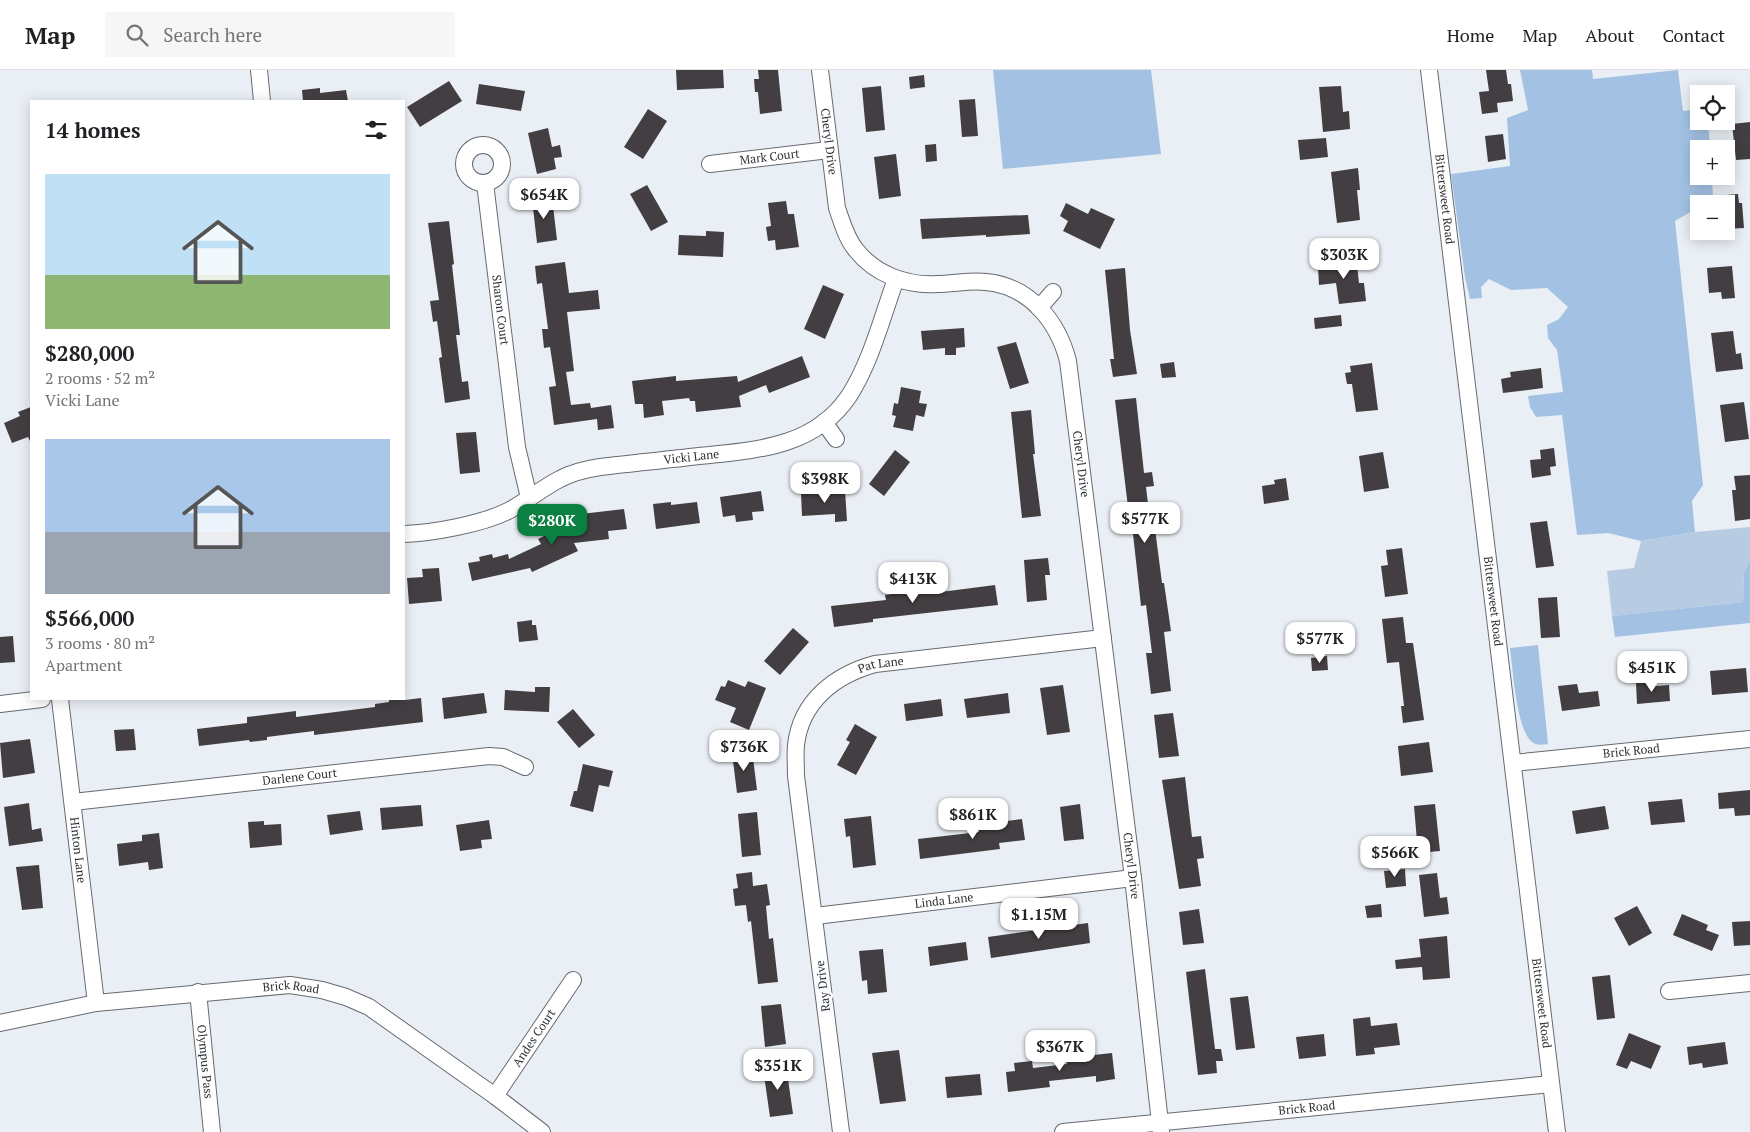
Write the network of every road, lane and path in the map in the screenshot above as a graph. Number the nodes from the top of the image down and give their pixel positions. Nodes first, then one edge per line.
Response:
1 (259, 70) edge
2 (820, 70) edge
3 (1429, 70) edge
4 (262, 100) edge
5 (829, 150) junction
6 (710, 164) dead end
7 (485, 183) junction
8 (896, 279) junction
9 (1053, 292) dead end
10 (1040, 308) junction
11 (824, 422) junction
12 (836, 439) dead end
13 (529, 498) junction
14 (405, 534) edge
15 (1103, 638) junction
16 (34, 700) edge
17 (60, 700) edge
18 (0, 704) edge
19 (1750, 739) edge
20 (1513, 763) junction
21 (524, 766) dead end
22 (73, 802) junction
23 (805, 840) joint
24 (1133, 878) junction
25 (815, 916) junction
26 (573, 980) dead end
27 (1750, 983) edge
28 (1669, 991) dead end
29 (198, 992) junction
30 (96, 1003) junction
31 (0, 1023) edge
32 (1551, 1084) junction
33 (495, 1096) junction
34 (1160, 1127) edge
35 (212, 1132) edge
36 (542, 1132) edge
37 (841, 1132) edge
38 (1064, 1132) edge
39 (1557, 1132) edge

1 - 4 street
2 - 5 street, Cheryl Drive
3 - 20 street, Bittersweet Road
5 - 6 street, Mark Court
5 - 8 street, Cheryl Drive
7 - 7 street
7 - 13 street, Sharon Court
8 - 10 street, Cheryl Drive
8 - 11 street, Vicki Lane
9 - 10 street
10 - 15 street, Cheryl Drive
11 - 12 street
11 - 13 street, Vicki Lane
13 - 14 street, Vicki Lane
15 - 23 street, Pat Lane
15 - 24 street, Cheryl Drive
16 - 18 street
17 - 22 street, Hinton Lane
19 - 20 street, Brick Road
20 - 32 street, Bittersweet Road
21 - 22 street, Darlene Court
22 - 30 street, Hinton Lane
23 - 25 street, Ray Drive
24 - 25 street, Linda Lane
24 - 34 street, Cheryl Drive
25 - 37 street, Ray Drive
26 - 33 street, Andes Court
27 - 28 street
29 - 30 street, Brick Road
29 - 33 street, Brick Road
29 - 35 street, Olympus Pass
30 - 31 street, Brick Road
32 - 34 street, Brick Road
32 - 39 street, Bittersweet Road
33 - 36 street, Brick Road
34 - 38 street, Brick Road

